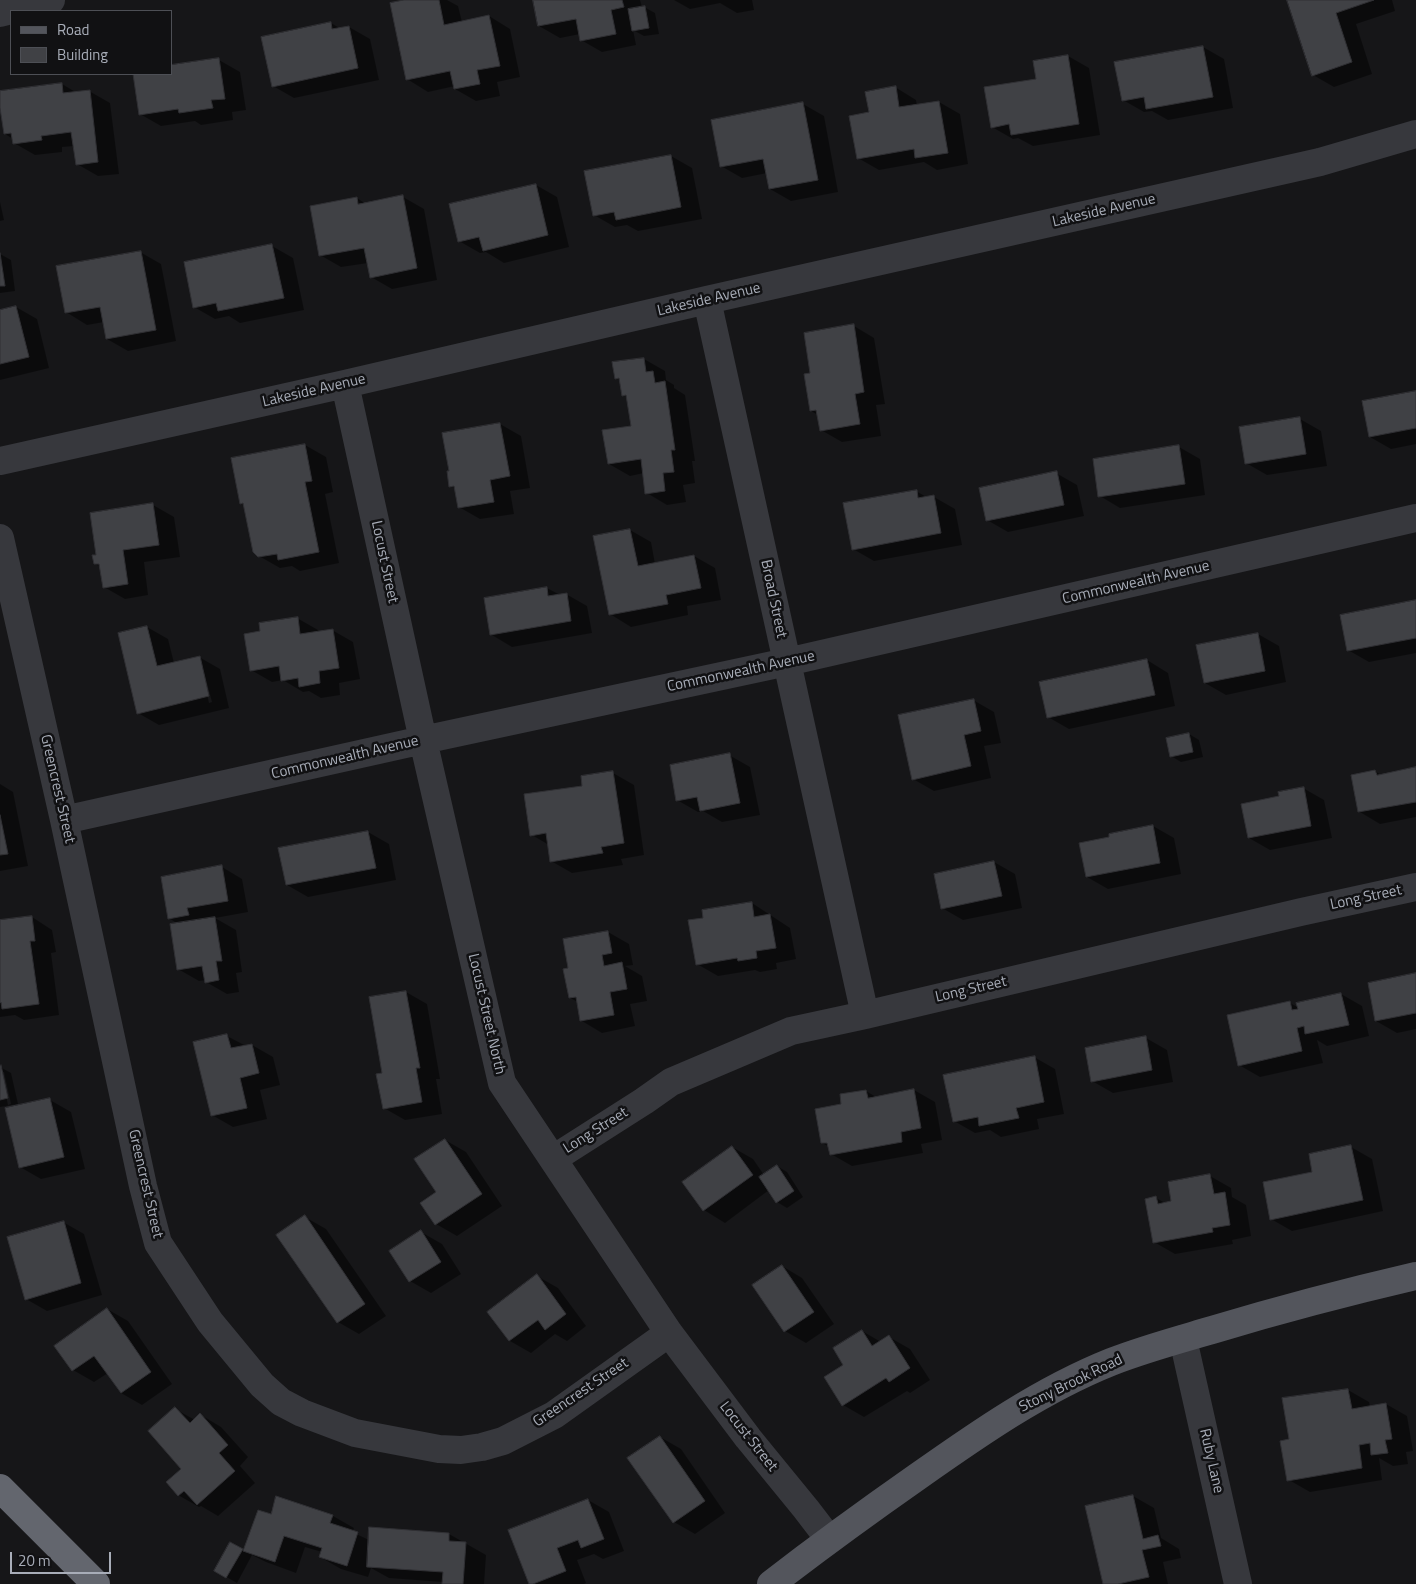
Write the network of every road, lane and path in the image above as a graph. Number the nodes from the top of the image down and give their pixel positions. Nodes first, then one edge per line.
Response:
1 (51, 0) edge
2 (0, 12) edge
3 (1416, 134) edge
4 (707, 300) junction
5 (345, 384) junction
6 (0, 461) edge
7 (1416, 518) edge
8 (0, 538) edge
9 (787, 662) junction
10 (423, 740) junction
11 (64, 820) junction
12 (1416, 887) edge
13 (865, 1014) junction
14 (553, 1159) junction
15 (1416, 1276) edge
16 (669, 1333) junction
17 (1183, 1339) junction
18 (0, 1488) edge
19 (830, 1539) junction
20 (96, 1584) edge
21 (771, 1584) edge
22 (1238, 1584) edge

1 - 2 street
3 - 4 street, Lakeside Avenue
4 - 5 street, Lakeside Avenue
4 - 9 street, Broad Street
5 - 6 street, Lakeside Avenue
5 - 10 street, Locust Street
7 - 9 street, Commonwealth Avenue
8 - 11 street, Greencrest Street
9 - 10 street, Commonwealth Avenue
9 - 13 street, Broad Street
10 - 11 street, Commonwealth Avenue
10 - 14 street, Locust Street North
11 - 16 street, Greencrest Street
12 - 13 street, Long Street
13 - 14 street, Long Street
14 - 16 street, Locust Street North
15 - 17 main road, Stony Brook Road
16 - 19 street, Locust Street
17 - 19 main road, Stony Brook Road
17 - 22 street, Ruby Lane
18 - 20 highway
19 - 21 main road, Stony Brook Road

